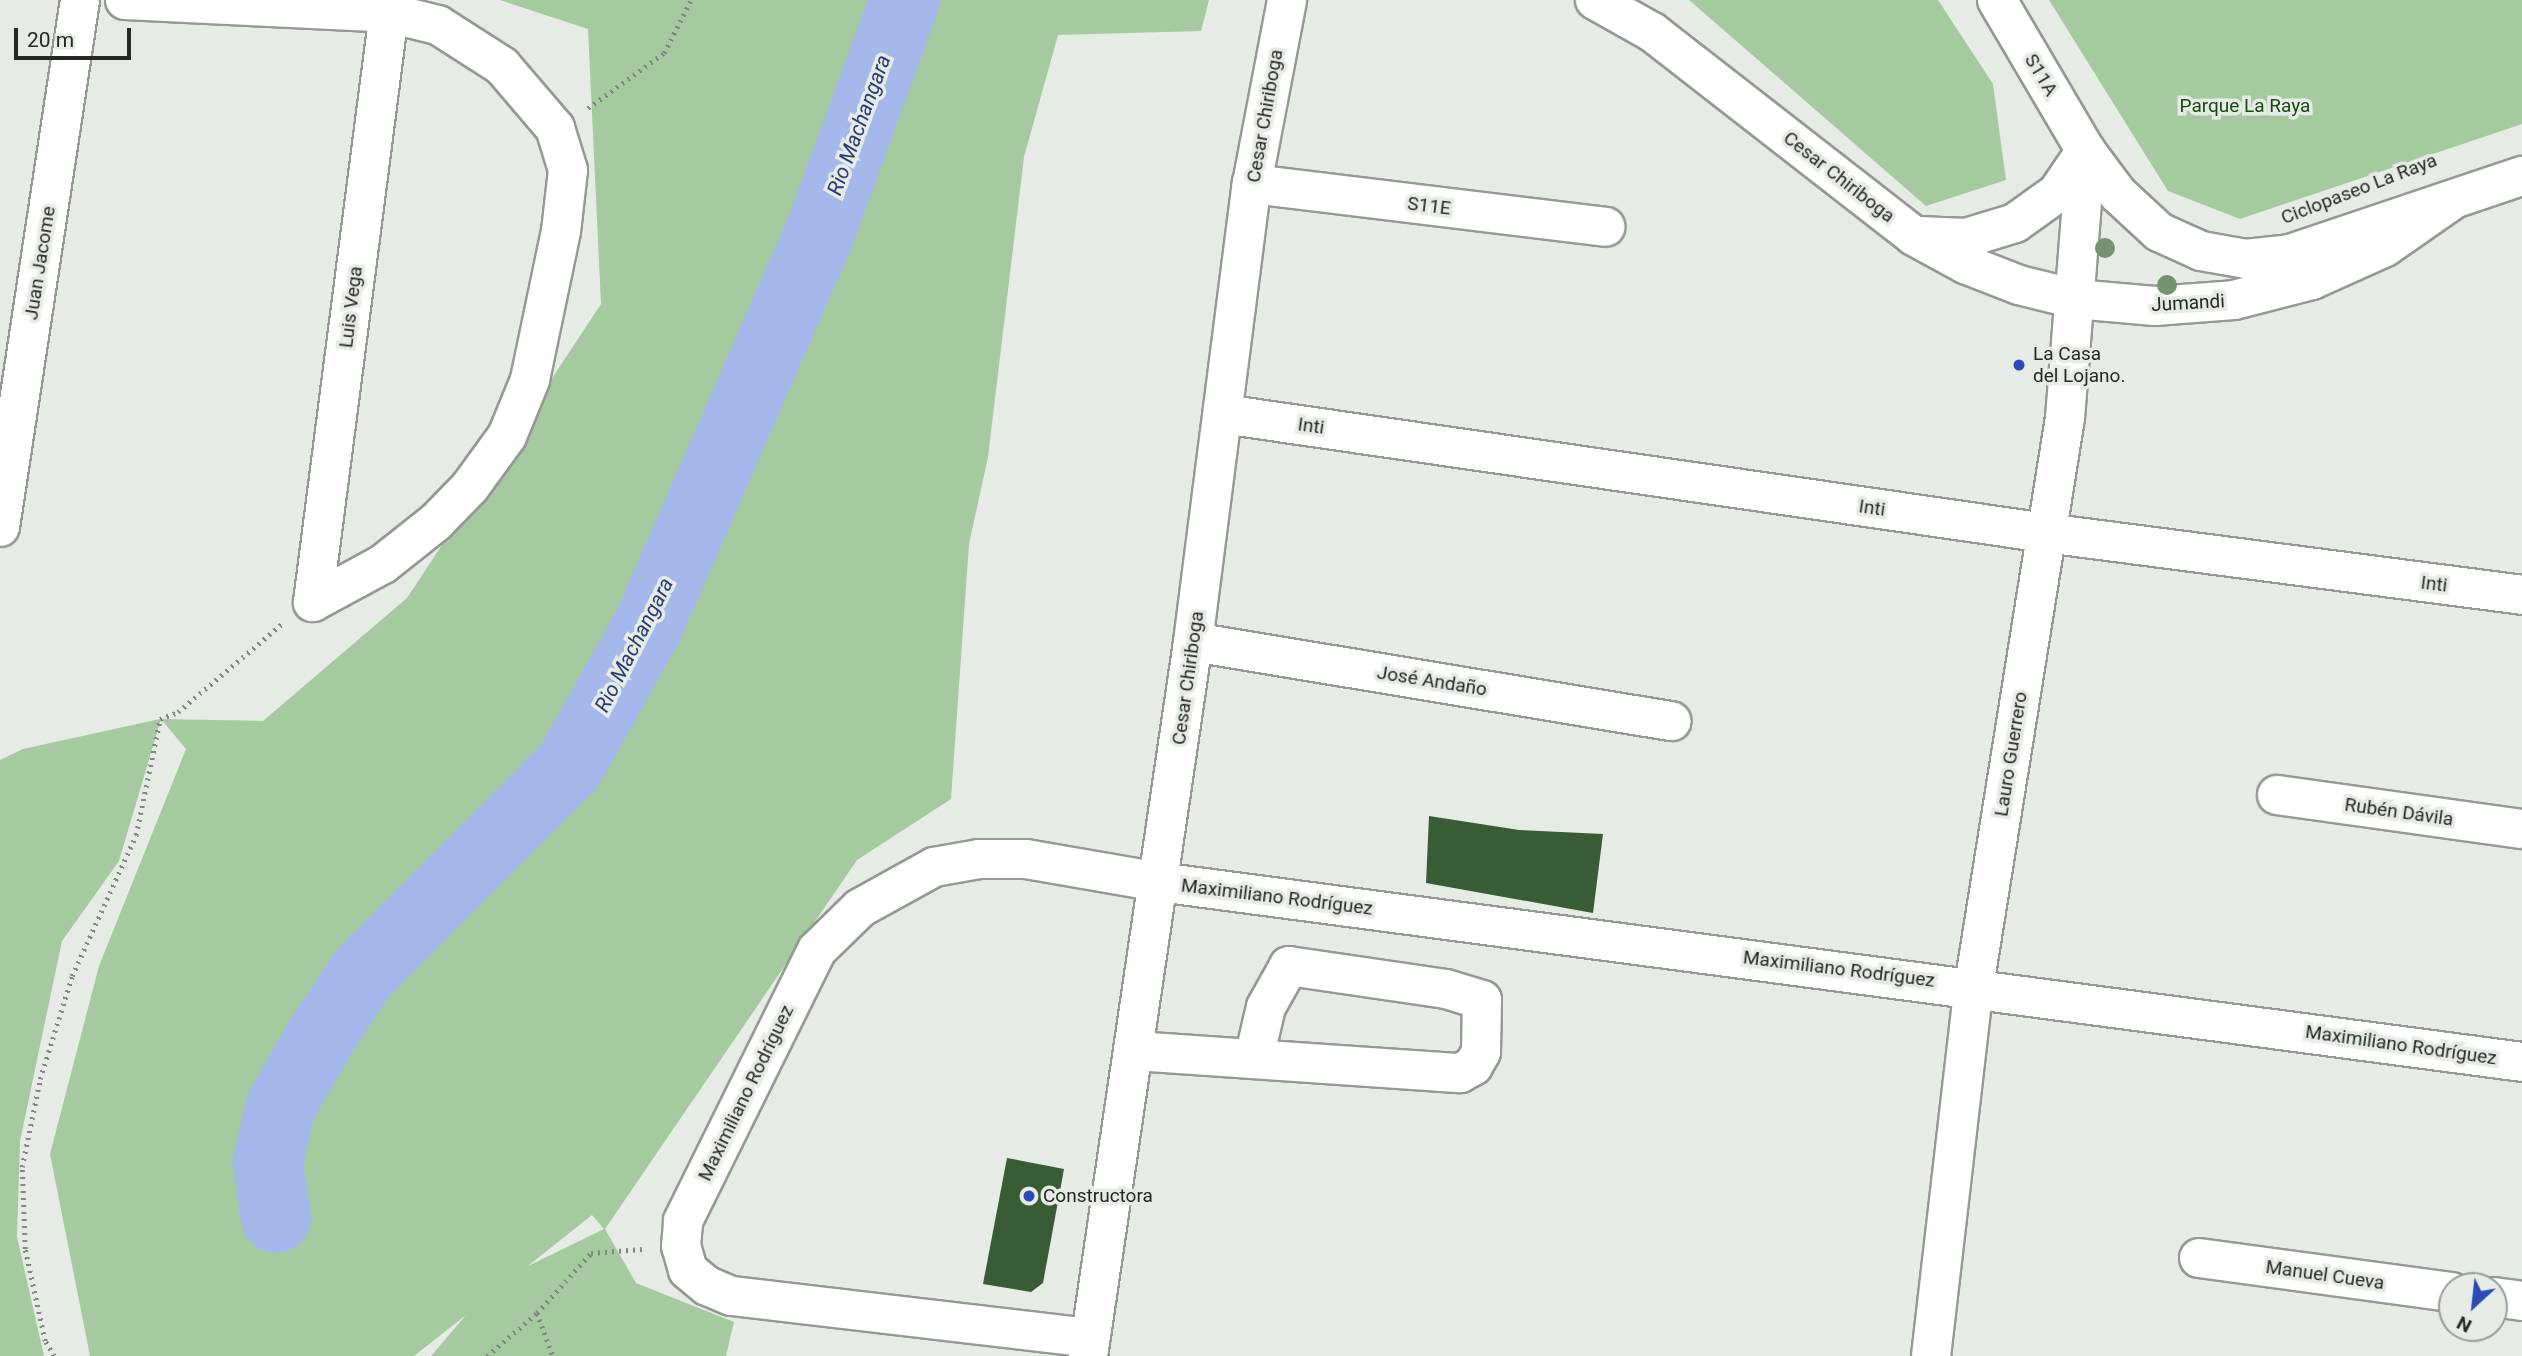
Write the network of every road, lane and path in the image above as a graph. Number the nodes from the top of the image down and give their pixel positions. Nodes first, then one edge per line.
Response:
1 (80, 0) edge
2 (125, 0) edge
3 (691, 0) edge
4 (1287, 0) edge
5 (1595, 0) edge
6 (1997, 0) edge
7 (389, 13) junction
8 (555, 128) junction
9 (2086, 151) junction
10 (1252, 184) junction
11 (2519, 186) edge
12 (2451, 201) junction
13 (1605, 227) dead end
14 (1914, 236) junction
15 (2075, 299) junction
16 (1223, 414) junction
17 (0, 527) edge
18 (2046, 533) junction
19 (2522, 595) edge
20 (313, 601) junction
21 (1193, 642) junction
22 (1672, 721) dead end
23 (2277, 795) dead end
24 (2522, 829) edge
25 (1159, 882) junction
26 (1974, 986) junction
27 (1135, 1051) junction
28 (1254, 1058) junction
29 (2522, 1062) edge
30 (681, 1246) junction
31 (2199, 1258) dead end
32 (2438, 1290) edge
33 (537, 1313) junction
34 (1089, 1347) edge
35 (54, 1356) edge
36 (486, 1356) edge
37 (553, 1356) edge
38 (1931, 1356) edge

1 - 17 street, Juan Jacome
2 - 7 street
3 - 8 path
4 - 10 street, Cesar Chiriboga
5 - 14 street, Cesar Chiriboga
6 - 9 street, S11A
7 - 8 street
7 - 20 street, Luis Vega
8 - 20 street
9 - 12 street, Jumandi
9 - 14 street, Cesar Chiriboga
9 - 15 street, Lauro Guerrero
10 - 13 street, S11E
10 - 16 street, Cesar Chiriboga
11 - 12 street, Jumandi
12 - 15 street, Jumandi
14 - 15 street, Jumandi
15 - 18 street, Lauro Guerrero
16 - 18 street, Inti
16 - 21 street, Cesar Chiriboga
18 - 19 street, Inti
18 - 26 street, Lauro Guerrero
20 - 35 path
21 - 22 street, José Andaño
21 - 25 street, Cesar Chiriboga
23 - 24 street, Rubén Dávila
25 - 26 street, Maximiliano Rodríguez
25 - 27 street, Cesar Chiriboga
25 - 30 street, Maximiliano Rodríguez
26 - 29 street, Maximiliano Rodríguez
26 - 38 street, Lauro Guerrero
27 - 28 street
27 - 34 street, Cesar Chiriboga
28 - 28 street
30 - 33 path
30 - 34 street
31 - 32 street, Manuel Cueva
33 - 36 path
33 - 37 path

